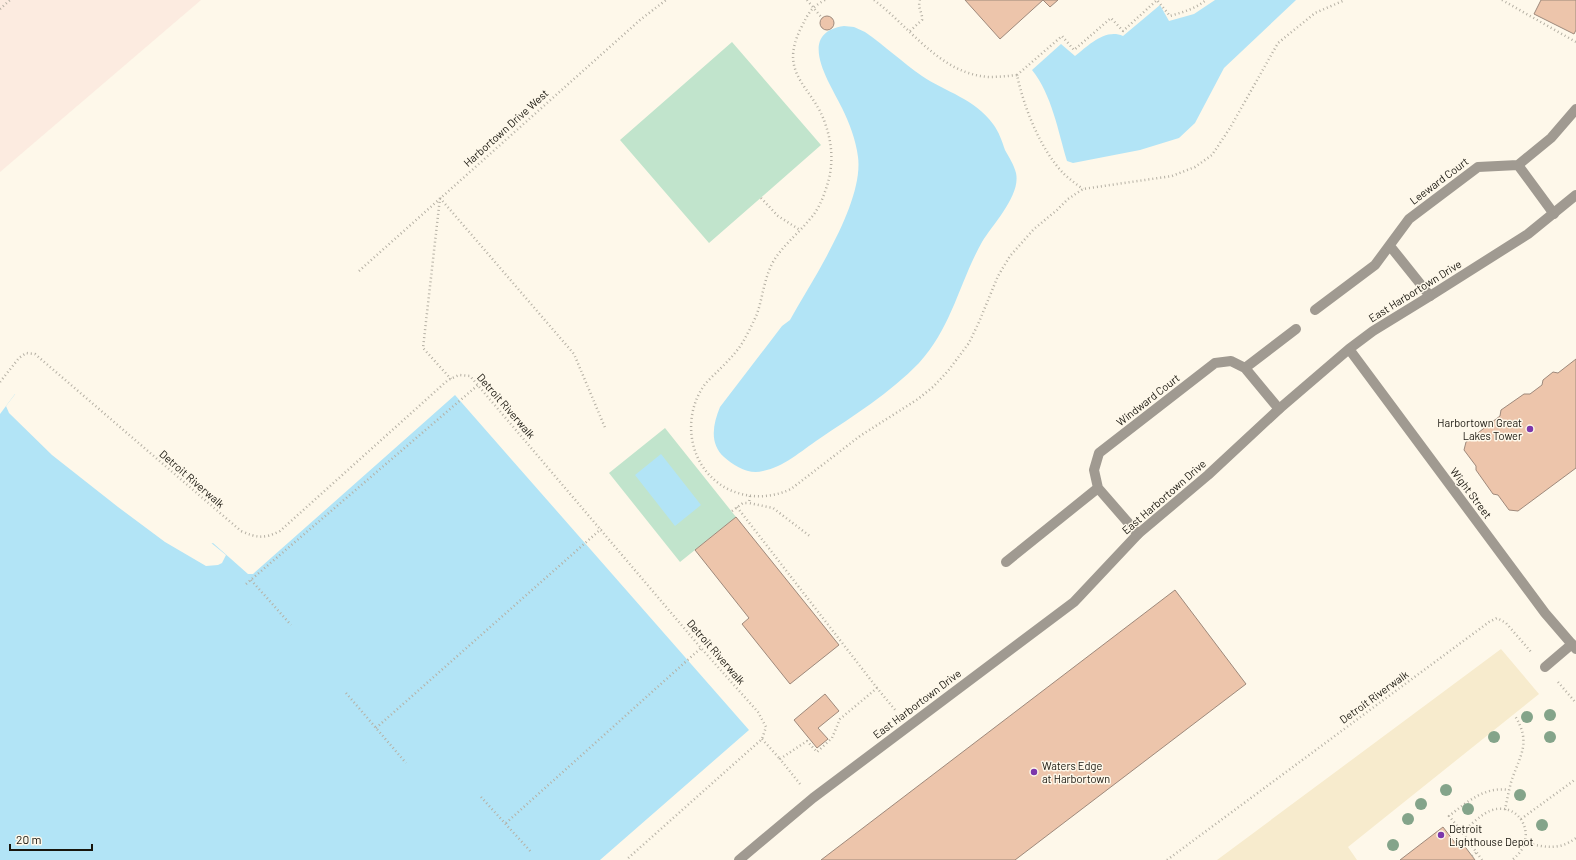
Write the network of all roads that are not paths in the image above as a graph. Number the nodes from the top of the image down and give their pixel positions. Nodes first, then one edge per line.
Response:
1 (1576, 110) edge
2 (1518, 165) junction
3 (1576, 195) edge
4 (1554, 214) junction
5 (1390, 246) junction
6 (1430, 296) junction
7 (1316, 310) dead end
8 (1296, 329) dead end
9 (1349, 349) junction
10 (1245, 368) junction
11 (1279, 409) junction
12 (1098, 488) junction
13 (1138, 534) junction
14 (1006, 562) dead end
15 (1574, 647) edge
16 (1545, 667) road end
17 (739, 860) edge

1 - 2 street
2 - 4 street
2 - 5 street, Leeward Court
3 - 4 street, East Harbortown Drive
4 - 6 street, East Harbortown Drive
5 - 6 street
5 - 7 street, Leeward Court
6 - 9 street, East Harbortown Drive
8 - 10 street
9 - 11 street, East Harbortown Drive
9 - 15 street, Wight Street
10 - 11 street
10 - 12 street, Windward Court
11 - 13 street, East Harbortown Drive
12 - 13 street
12 - 14 street
13 - 17 street, East Harbortown Drive
15 - 16 street

